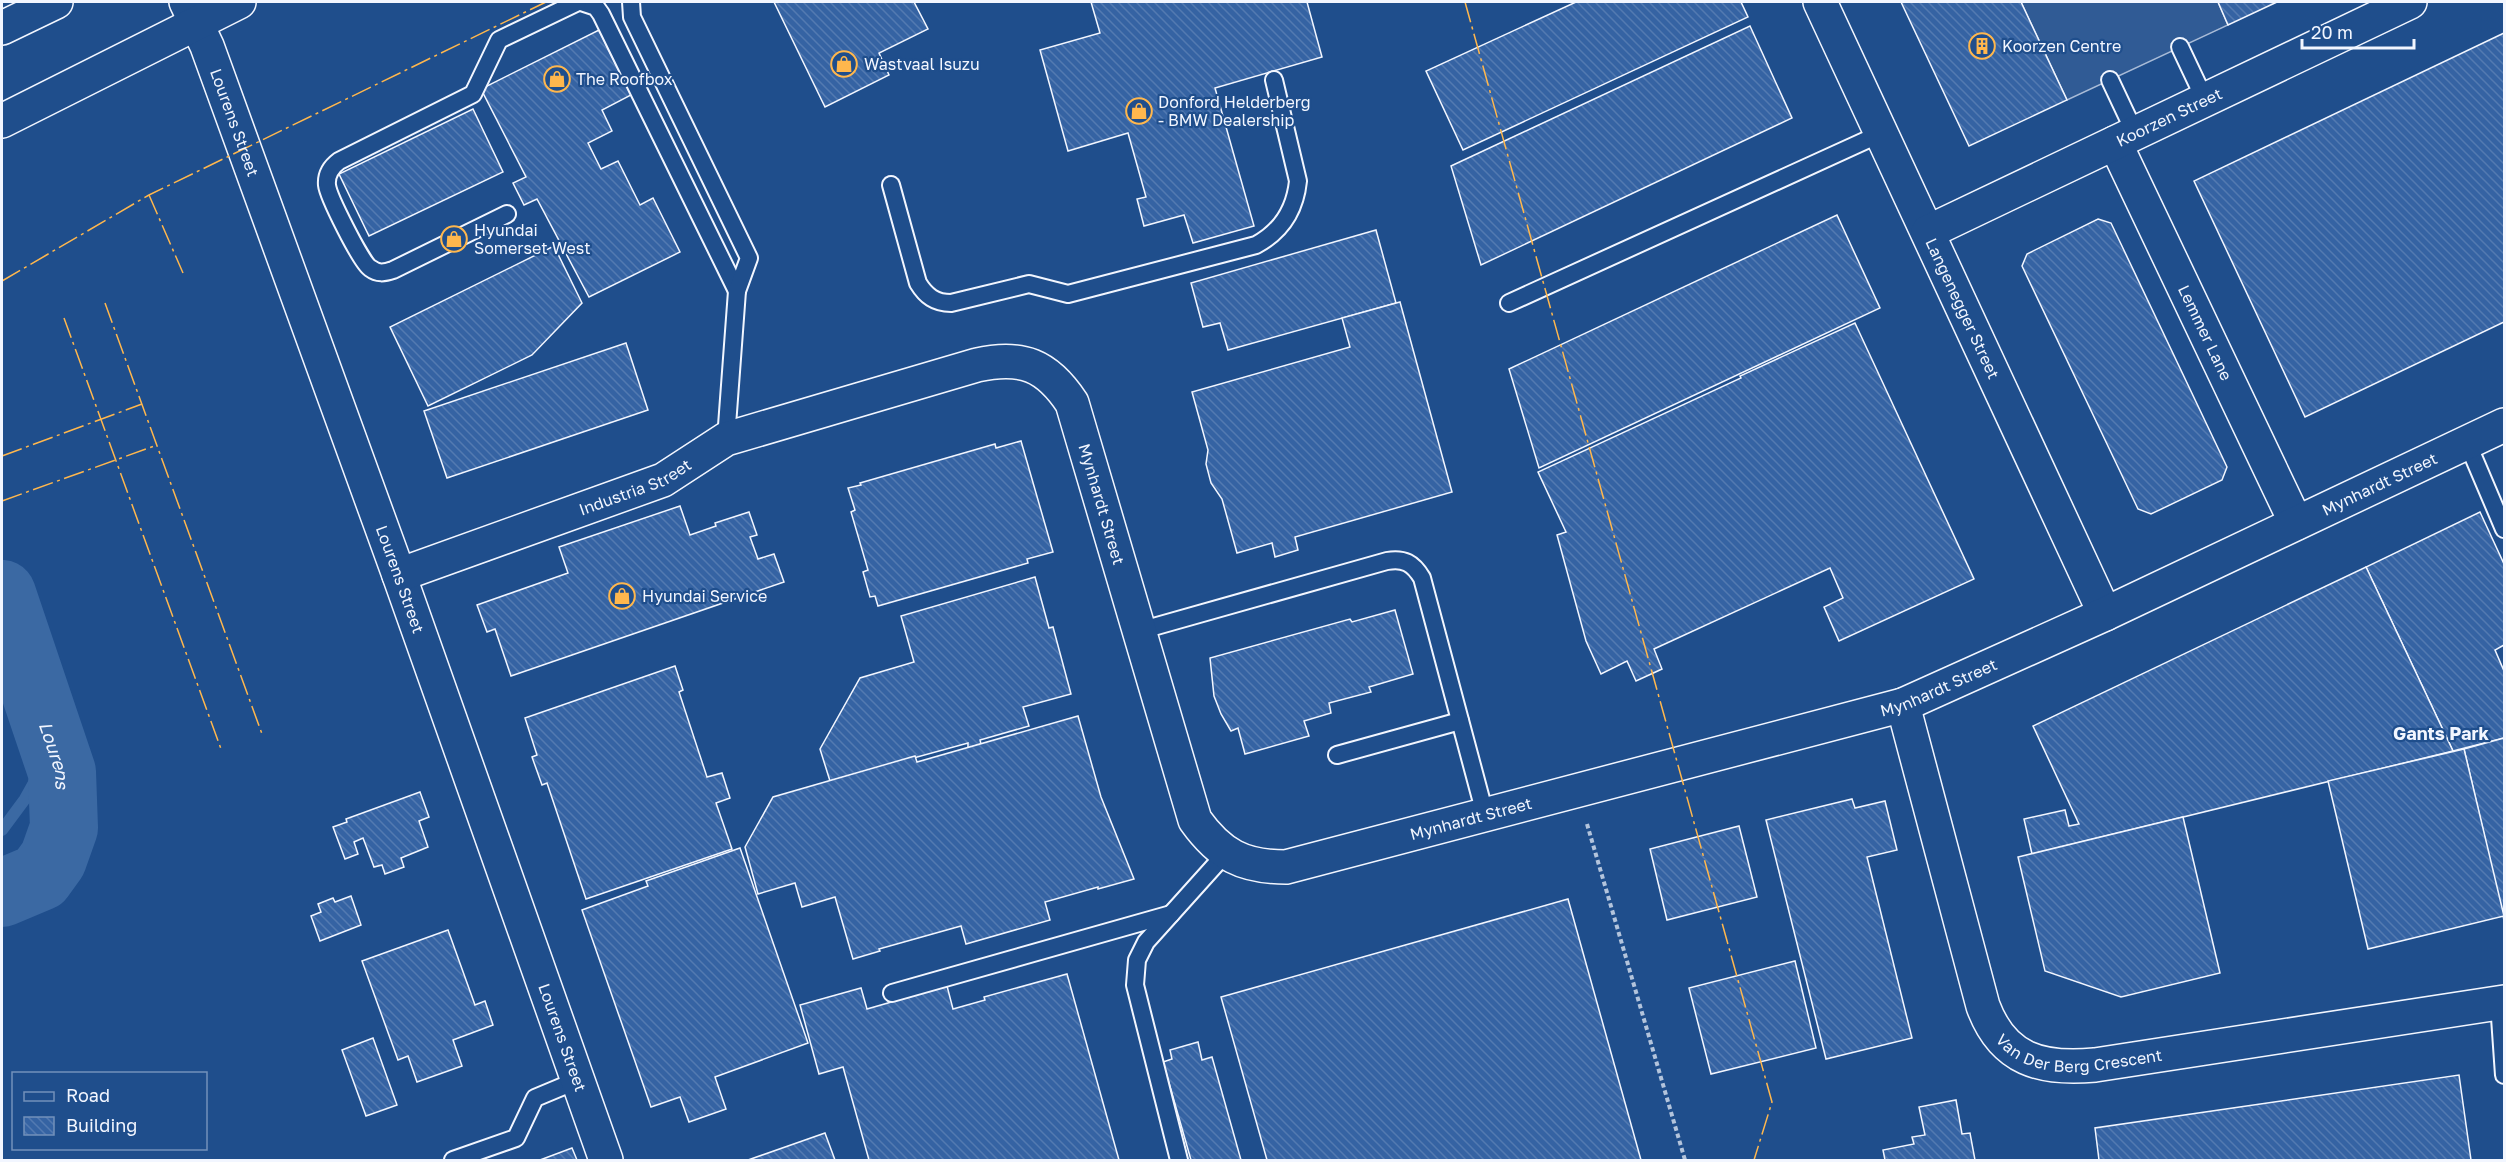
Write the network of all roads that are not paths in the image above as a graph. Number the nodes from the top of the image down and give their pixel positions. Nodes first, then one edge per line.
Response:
1 (56, 2) edge
2 (239, 2) edge
3 (580, 2) edge
4 (631, 2) edge
5 (1821, 2) edge
6 (2410, 2) edge
7 (191, 14) edge
8 (2, 28) edge
9 (2180, 47) dead end
10 (1274, 80) dead end
11 (2110, 80) dead end
12 (2205, 100) junction
13 (2, 121) edge
14 (1882, 133) junction
15 (2125, 138) junction
16 (891, 185) dead end
17 (507, 214) dead end
18 (1928, 232) junction
19 (737, 291) junction
20 (1509, 303) dead end
21 (2505, 424) edge
22 (726, 439) junction
23 (2467, 442) junction
24 (2296, 523) junction
25 (2505, 529) edge
26 (399, 575) junction
27 (2105, 614) junction
28 (1139, 631) junction
29 (1903, 705) junction
30 (1460, 721) junction
31 (1337, 755) dead end
32 (1485, 814) junction
33 (1226, 853) junction
34 (1171, 914) junction
35 (892, 993) dead end
36 (2502, 1003) edge
37 (2505, 1075) edge
38 (578, 1080) junction
39 (453, 1161) edge
40 (606, 1161) edge
41 (1179, 1161) edge

1 - 8 main road
2 - 7 main road
3 - 17 lane
3 - 19 lane
4 - 19 lane
5 - 14 main road, Langenegger Street
6 - 12 main road, Koorzen Street
7 - 13 main road
7 - 26 main road, Lourens Street
9 - 12 lane
10 - 16 lane
11 - 15 lane
12 - 15 main road, Koorzen Street
14 - 18 main road, Langenegger Street
14 - 20 lane
15 - 18 main road, Koorzen Street
15 - 24 main road, Lemmer Lane
18 - 27 main road, Langenegger Street
19 - 22 lane
21 - 23 main road, Mynhardt Street
22 - 26 main road, Industria Street
22 - 28 main road, Mynhardt Street
23 - 24 main road, Mynhardt Street
23 - 25 lane
24 - 27 main road, Mynhardt Street
26 - 38 main road, Lourens Street
27 - 29 main road, Mynhardt Street
28 - 30 lane
28 - 33 main road, Mynhardt Street
29 - 32 main road, Mynhardt Street
29 - 36 main road, Van Der Berg Crescent
30 - 31 lane
30 - 32 lane
32 - 33 main road, Mynhardt Street
33 - 34 lane
34 - 35 lane
34 - 41 lane
36 - 37 lane
38 - 39 lane
38 - 40 main road, Lourens Street

